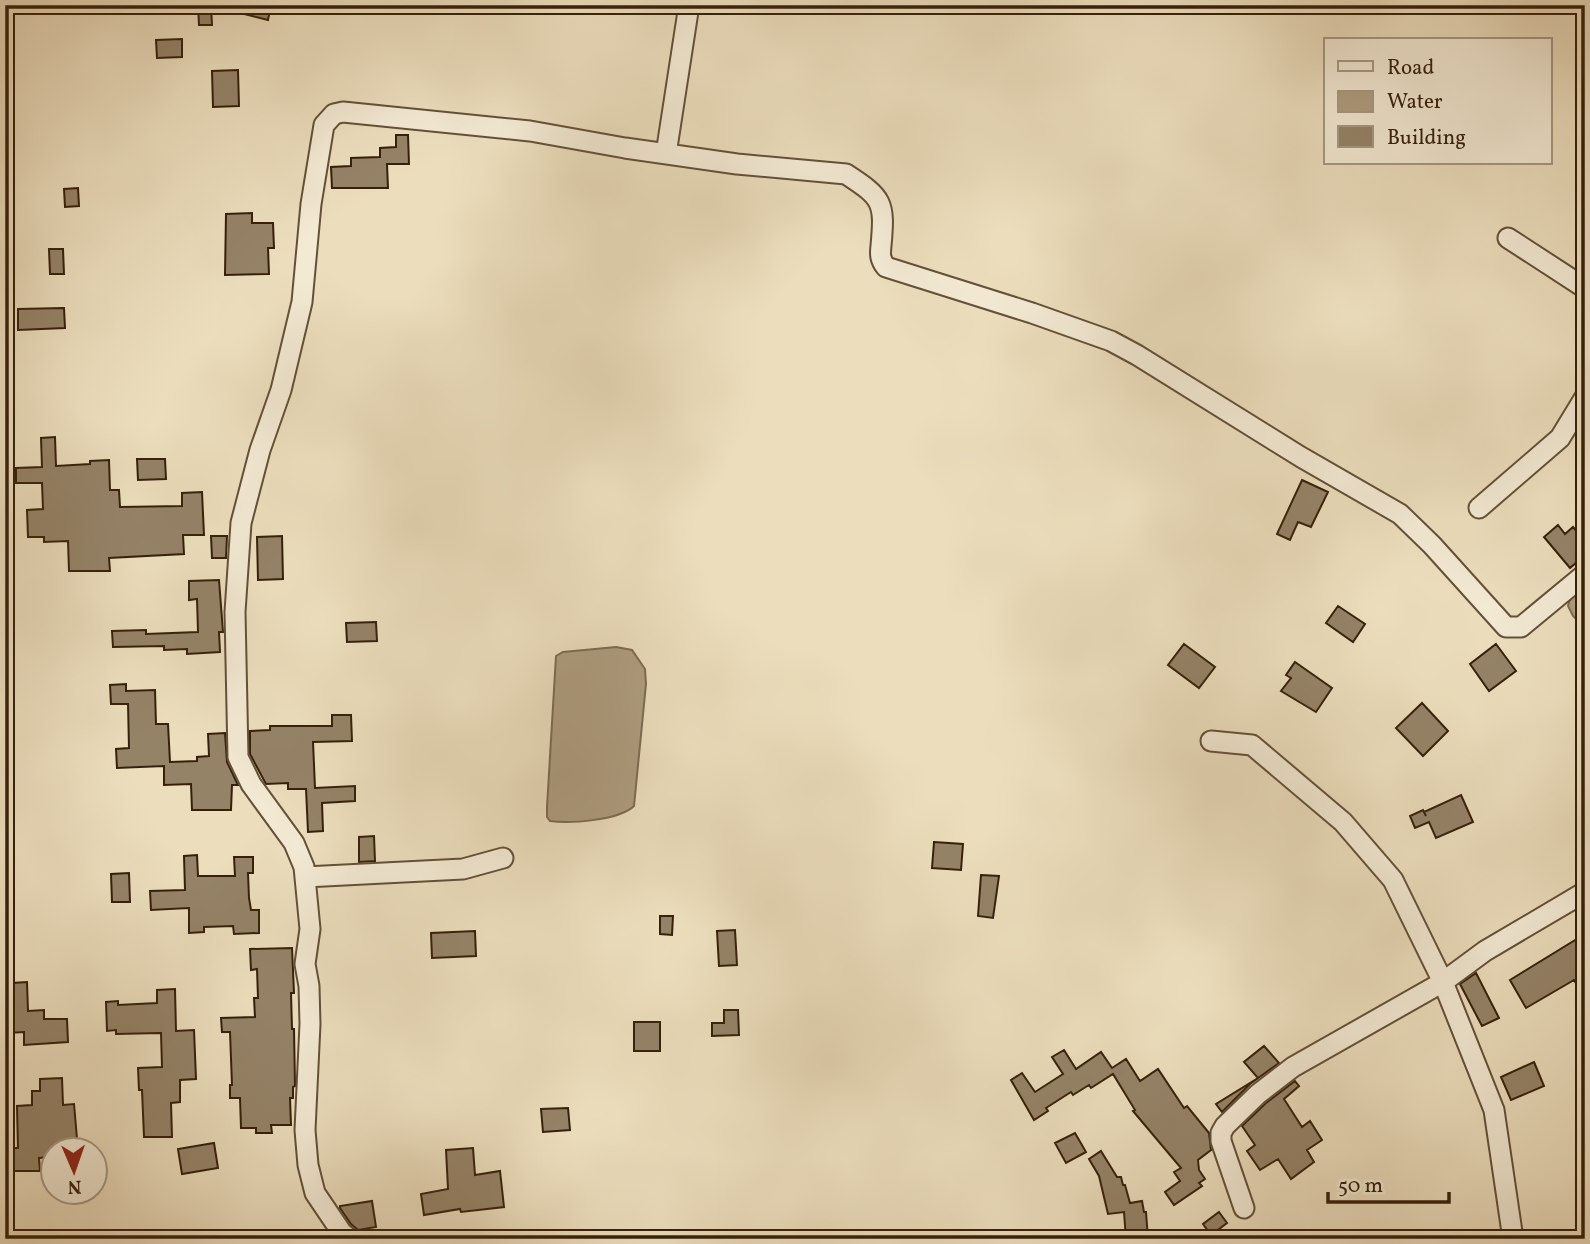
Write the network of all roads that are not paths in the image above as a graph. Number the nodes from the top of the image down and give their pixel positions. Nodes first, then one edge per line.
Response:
1 (688, 5) edge
2 (666, 154) junction
3 (1508, 239) dead end
4 (1585, 288) edge
5 (1585, 397) edge
6 (1479, 508) dead end
7 (1585, 574) edge
8 (1211, 741) dead end
9 (503, 859) dead end
10 (305, 877) junction
11 (1585, 892) edge
12 (1443, 982) junction
13 (1244, 1208) dead end
14 (350, 1239) edge
15 (1513, 1239) edge

1 - 2 street
2 - 7 street
2 - 10 street
3 - 4 street
5 - 6 street
8 - 12 street
9 - 10 street
10 - 14 street
11 - 12 street
12 - 13 street
12 - 15 street

